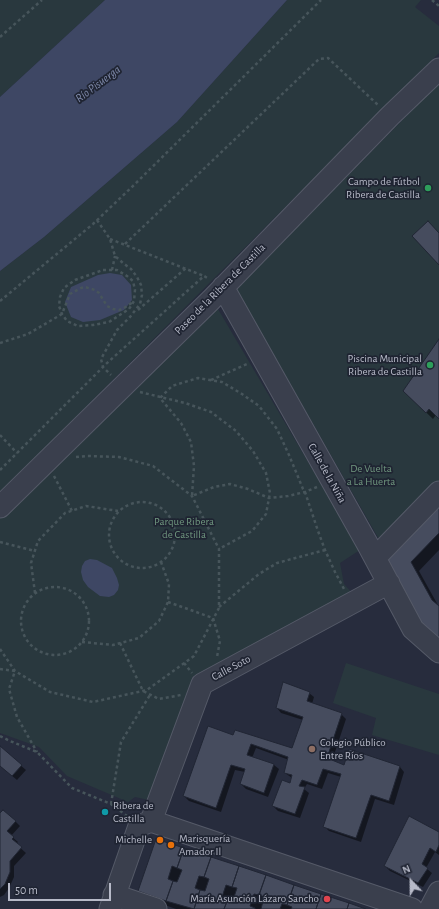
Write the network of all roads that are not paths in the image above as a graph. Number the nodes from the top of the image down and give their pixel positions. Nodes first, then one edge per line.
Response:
1 (439, 70) edge
2 (223, 287) junction
3 (439, 492) edge
4 (0, 507) edge
5 (375, 558) junction
6 (389, 584) junction
7 (439, 652) edge
8 (145, 824) junction
9 (439, 892) edge
10 (112, 902) edge
11 (156, 909) edge
12 (412, 909) edge
13 (430, 909) edge

1 - 2 street, Paseo de la Ribera de Castilla
2 - 4 street, Paseo de la Ribera de Castilla
2 - 5 street, Calle de la Niña
3 - 5 street
5 - 6 street, Calle de la Niña
6 - 7 street, Calle de la Niña
6 - 8 street, Calle Soto
8 - 10 street, Calle Soto
8 - 12 street
9 - 13 street
10 - 11 street

